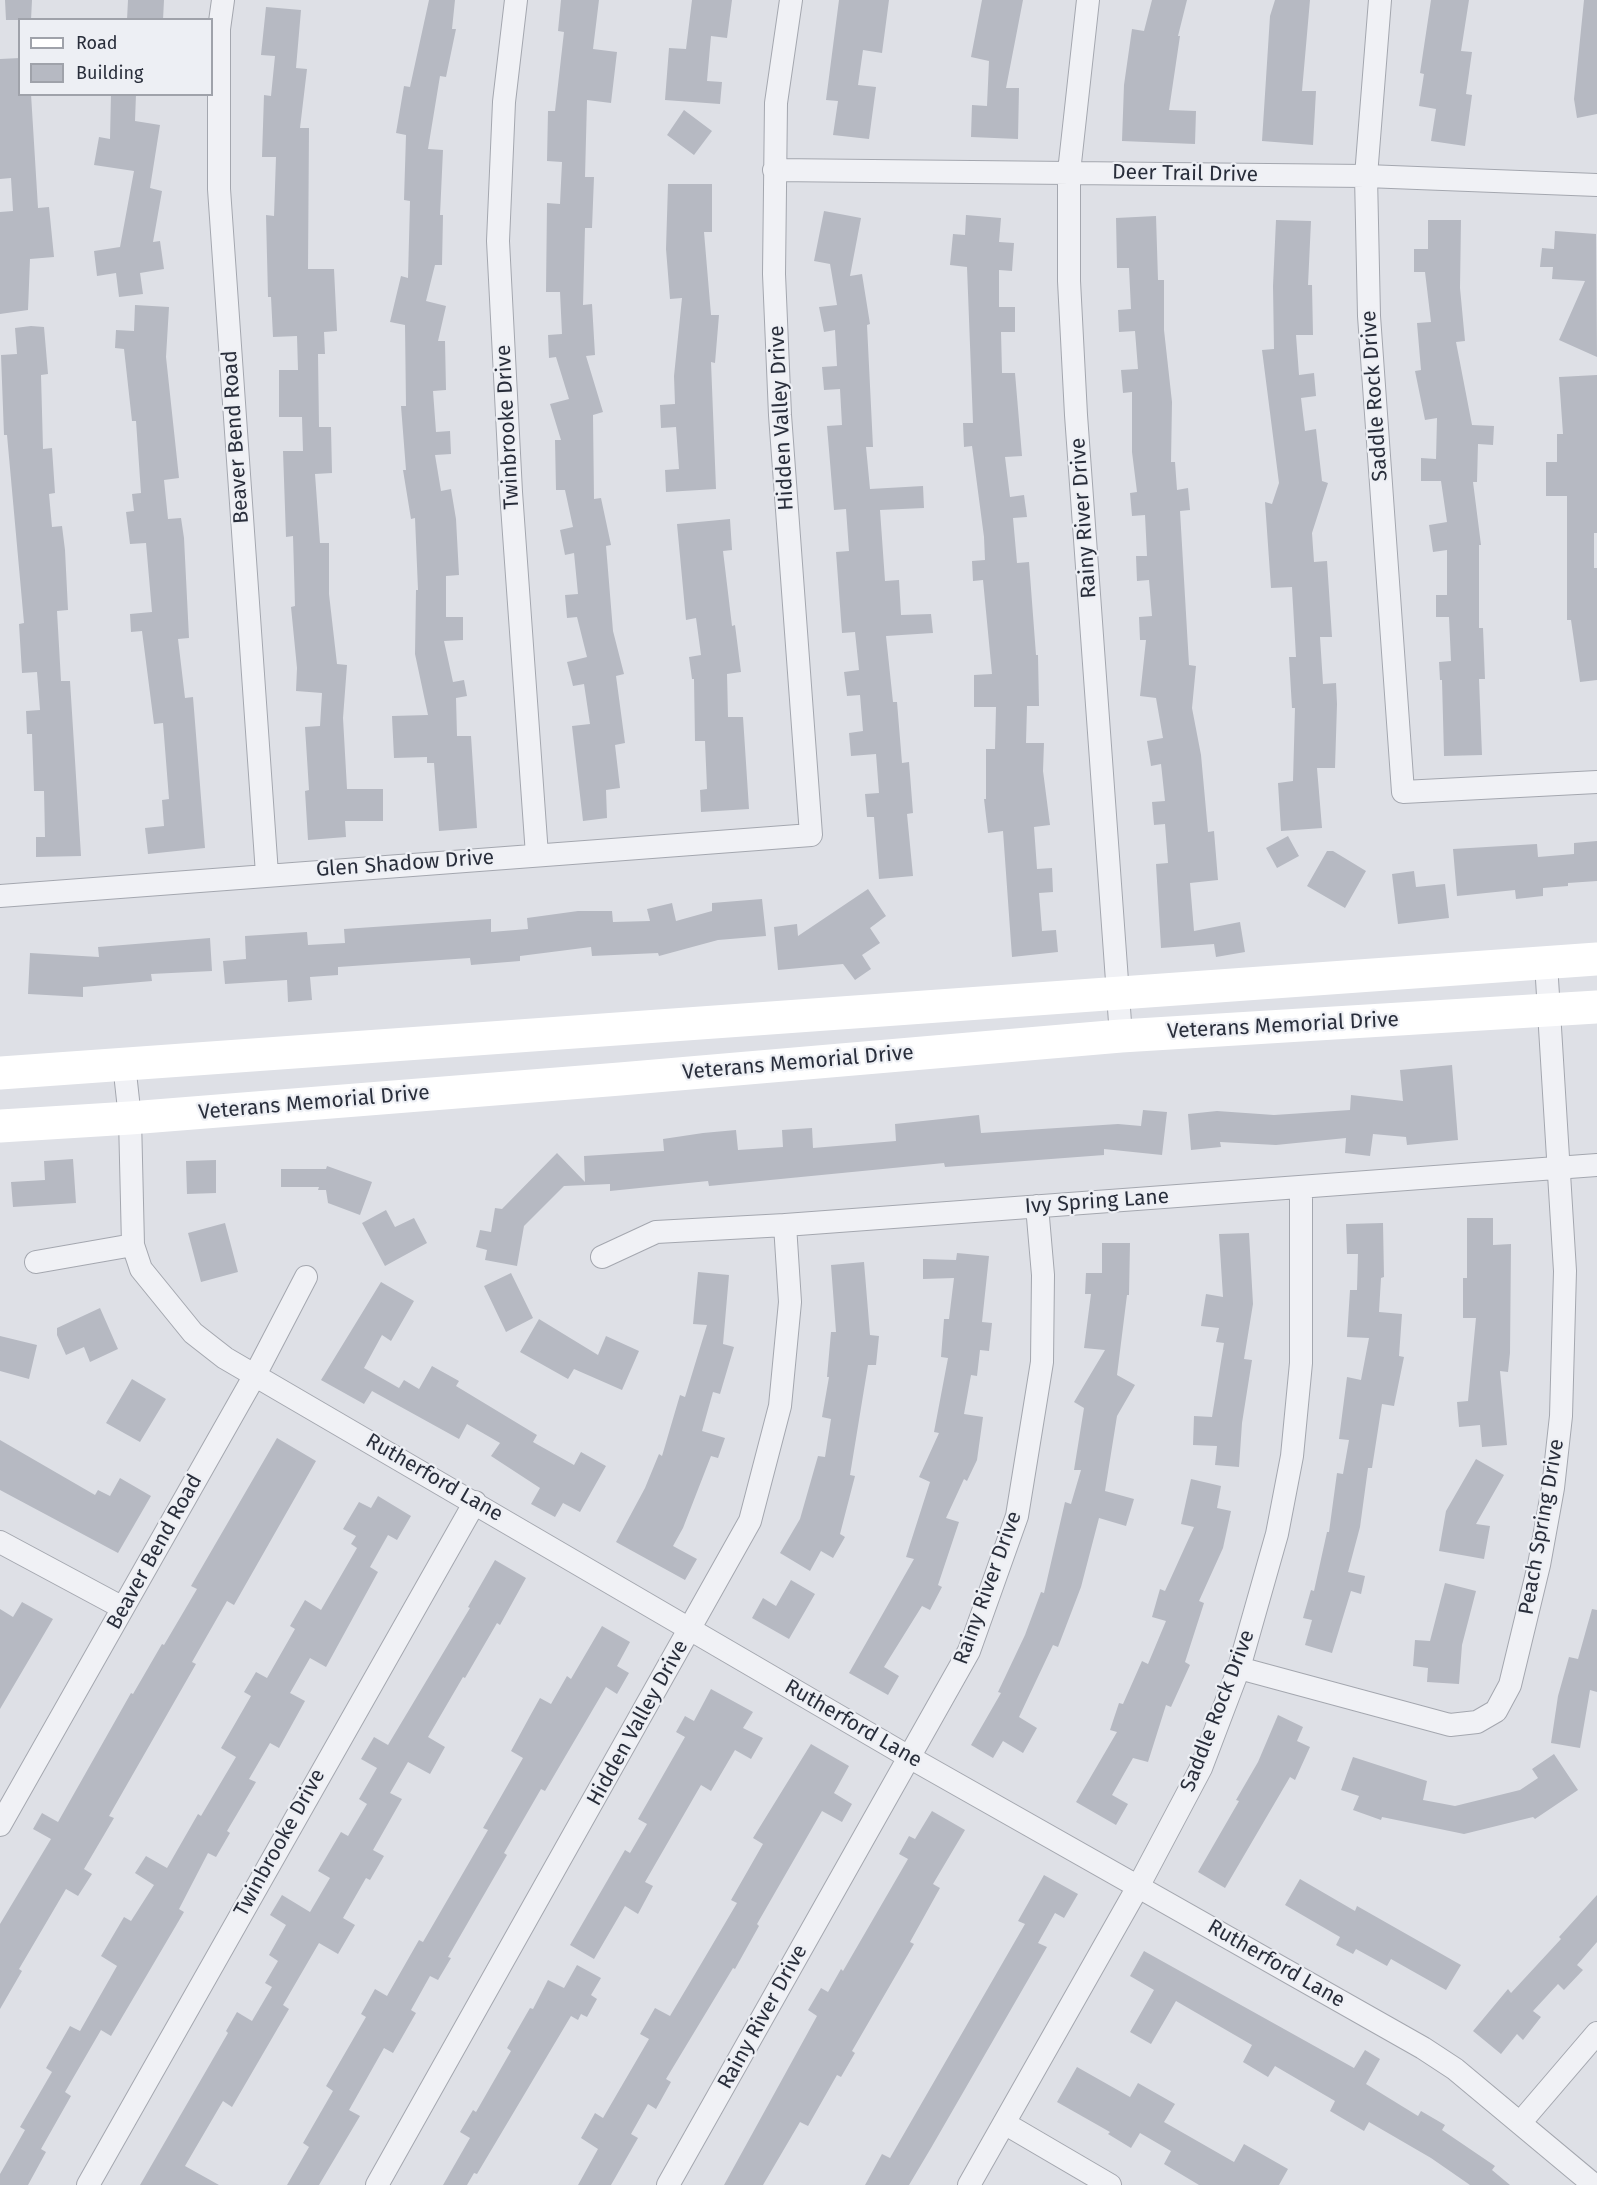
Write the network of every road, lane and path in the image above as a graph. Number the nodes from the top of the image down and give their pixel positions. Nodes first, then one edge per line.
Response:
1 (222, 0) edge
2 (516, 0) edge
3 (791, 0) edge
4 (1088, 0) edge
5 (1380, 0) edge
6 (774, 170) junction
7 (1069, 172) junction
8 (1366, 176) junction
9 (1597, 185) edge
10 (1597, 782) edge
11 (811, 835) joint
12 (537, 855) junction
13 (267, 874) junction
14 (0, 896) edge
15 (1597, 959) edge
16 (1546, 963) junction
17 (1118, 992) junction
18 (1597, 1007) edge
19 (1548, 1011) junction
20 (615, 1029) junction
21 (1121, 1036) junction
22 (124, 1064) junction
23 (0, 1073) edge
24 (620, 1079) junction
25 (130, 1118) junction
26 (0, 1126) edge
27 (1597, 1165) edge
28 (1559, 1168) junction
29 (1301, 1187) junction
30 (1037, 1206) junction
31 (785, 1225) junction
32 (133, 1245) junction
33 (602, 1257) dead end
34 (36, 1262) dead end
35 (306, 1277) dead end
36 (255, 1376) junction
37 (475, 1502) junction
38 (0, 1542) edge
39 (123, 1608) junction
40 (690, 1630) junction
41 (1239, 1668) junction
42 (909, 1757) junction
43 (0, 1825) edge
44 (1139, 1885) junction
45 (1597, 2033) edge
46 (1004, 2123) junction
47 (1520, 2123) junction
48 (88, 2185) edge
49 (377, 2185) edge
50 (668, 2185) edge
51 (969, 2185) edge
52 (1110, 2185) edge
53 (1594, 2185) edge

1 - 13 street, Beaver Bend Road
2 - 12 street, Twinbrooke Drive
3 - 6 street, Hidden Valley Drive
4 - 7 street, Rainy River Drive
5 - 8 street, Saddle Rock Drive
6 - 7 street, Deer Trail Drive
6 - 11 street, Hidden Valley Drive
7 - 8 street, Deer Trail Drive
7 - 17 street, Rainy River Drive
8 - 9 street, Deer Trail Drive
8 - 10 street, Saddle Rock Drive
11 - 12 street, Glen Shadow Drive
12 - 13 street, Glen Shadow Drive
13 - 14 street, Glen Shadow Drive
15 - 16 main road, Veterans Memorial Drive
16 - 17 main road, Veterans Memorial Drive
16 - 19 street, Peach Spring Drive
17 - 20 main road, Veterans Memorial Drive
17 - 21 street, Rainy River Drive
18 - 19 main road, Veterans Memorial Drive
19 - 21 main road, Veterans Memorial Drive
19 - 28 street, Peach Spring Drive
20 - 22 main road, Veterans Memorial Drive
20 - 24 main road
21 - 24 main road, Veterans Memorial Drive
22 - 23 main road, Veterans Memorial Drive
22 - 25 street, Rutherford Lane
24 - 25 main road, Veterans Memorial Drive
25 - 26 main road, Veterans Memorial Drive
25 - 32 street, Rutherford Lane
27 - 28 street, Ivy Spring Lane
28 - 29 street, Ivy Spring Lane
28 - 41 street, Peach Spring Drive
29 - 30 street, Ivy Spring Lane
29 - 41 street, Saddle Rock Drive
30 - 31 street, Ivy Spring Lane
30 - 42 street, Rainy River Drive
31 - 33 street, Ivy Spring Lane
31 - 40 street, Hidden Valley Drive
32 - 34 street
32 - 36 street, Rutherford Lane
35 - 36 street, Beaver Bend Road
36 - 37 street, Rutherford Lane
36 - 39 street, Beaver Bend Road
37 - 40 street, Rutherford Lane
37 - 48 street, Twinbrooke Drive
38 - 39 street
39 - 43 street, Beaver Bend Road
40 - 42 street, Rutherford Lane
40 - 49 street, Hidden Valley Drive
41 - 44 street, Saddle Rock Drive
42 - 44 street, Rutherford Lane
42 - 50 street, Rainy River Drive
44 - 46 street, Saddle Rock Drive
44 - 47 street, Rutherford Lane
45 - 47 street
46 - 51 street, Saddle Rock Drive
46 - 52 street
47 - 53 street, Rutherford Lane

